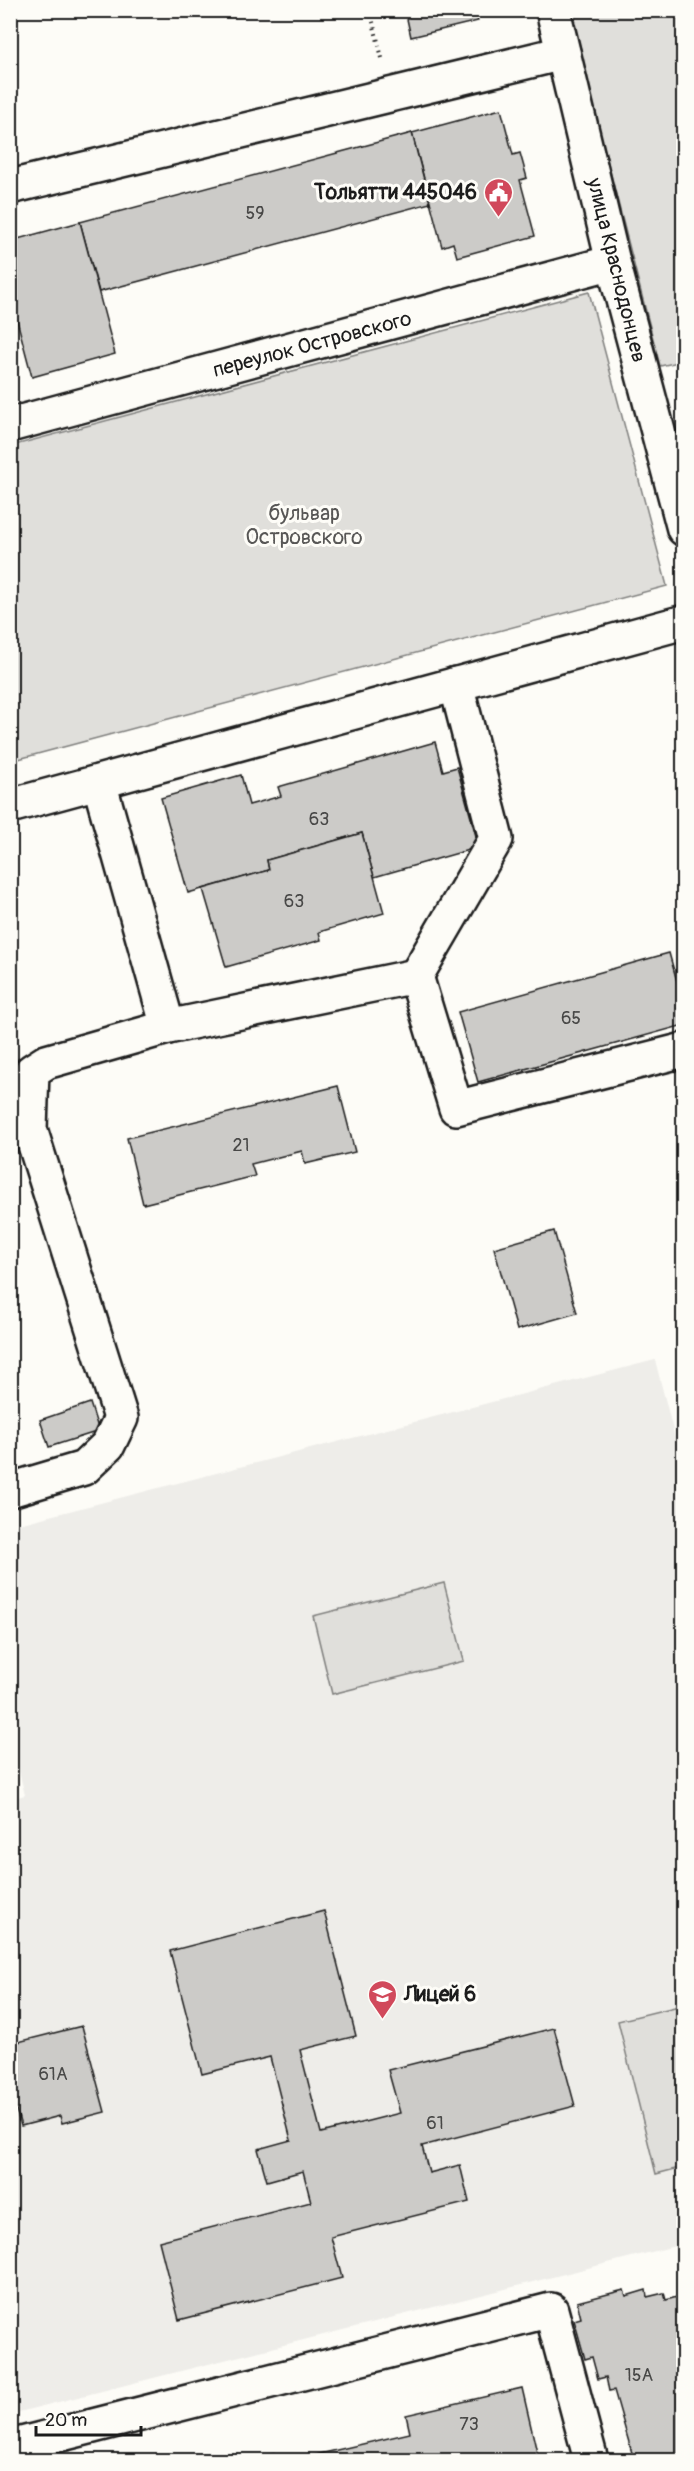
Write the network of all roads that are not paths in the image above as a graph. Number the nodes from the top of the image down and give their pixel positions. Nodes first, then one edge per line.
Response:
1 (553, 10) edge
2 (563, 53) junction
3 (10, 188) edge
4 (614, 262) junction
5 (10, 425) edge
6 (684, 529) edge
7 (684, 622) edge
8 (456, 684) junction
9 (99, 782) junction
10 (10, 806) edge
11 (416, 976) junction
12 (168, 1027) junction
13 (684, 1050) edge
14 (10, 1490) edge
15 (10, 2447) edge
16 (57, 2448) edge
17 (591, 2460) edge

1 - 2 street, улица Краснодонцев
2 - 3 street
2 - 4 street, улица Краснодонцев
4 - 5 street, переулок Островского
4 - 6 street, улица Краснодонцев
7 - 8 street
8 - 9 street
8 - 11 street
9 - 10 street
9 - 12 street
11 - 12 street
11 - 13 street
12 - 14 street
15 - 16 street
16 - 17 street

